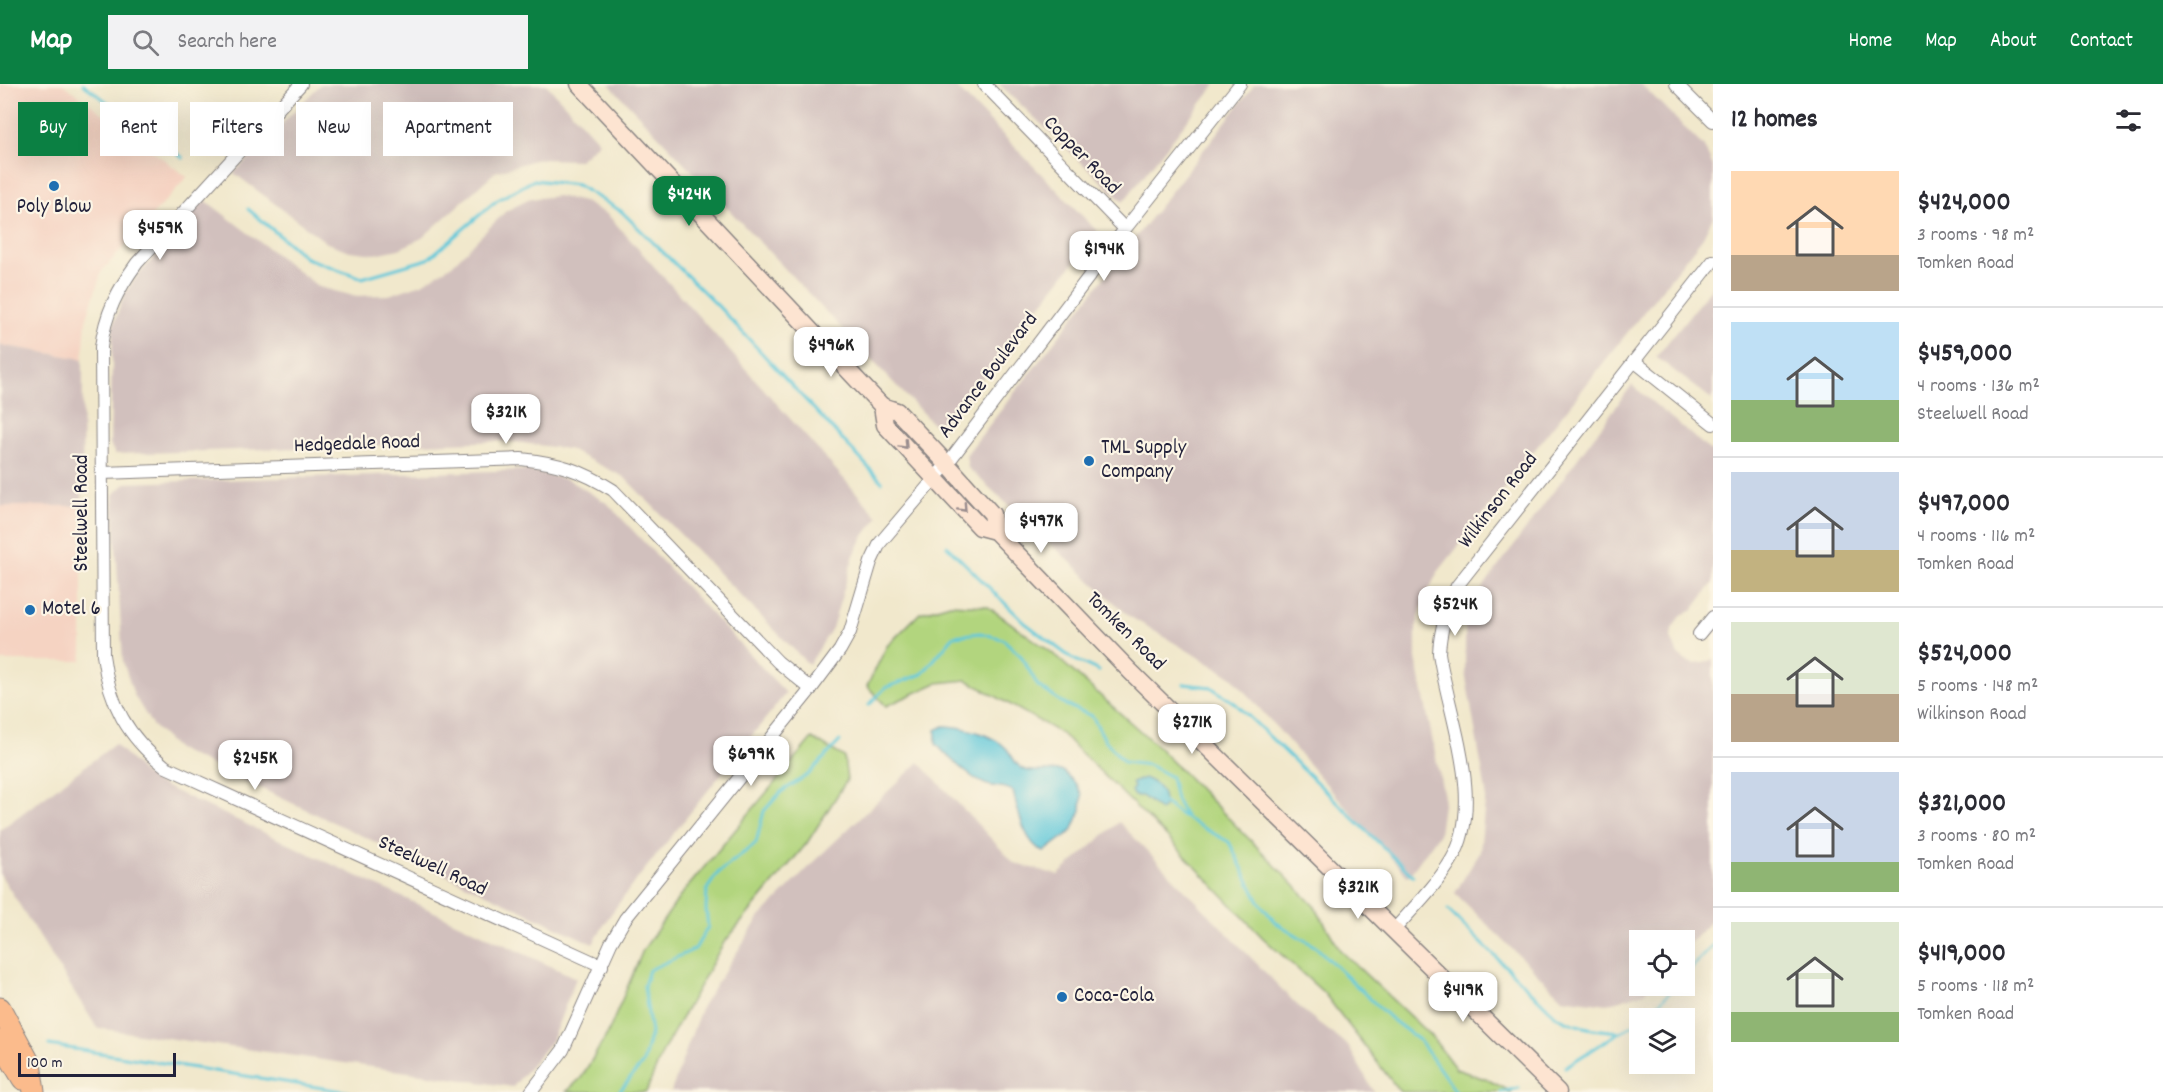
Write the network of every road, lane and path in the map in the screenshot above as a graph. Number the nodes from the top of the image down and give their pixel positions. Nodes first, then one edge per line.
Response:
1 (301, 84) edge
2 (579, 84) edge
3 (984, 84) edge
4 (1240, 84) edge
5 (1676, 84) edge
6 (1713, 121) edge
7 (1125, 229) junction
8 (1713, 261) edge
9 (1634, 361) junction
10 (882, 406) junction
11 (1713, 424) edge
12 (947, 464) junction
13 (102, 473) junction
14 (935, 479) junction
15 (994, 531) junction
16 (1713, 617) edge
17 (1699, 634) dead end
18 (811, 689) junction
19 (1394, 930) junction
20 (602, 966) junction
21 (0, 1008) edge
22 (0, 1041) edge
23 (32, 1092) edge
24 (531, 1092) edge
25 (1558, 1092) edge

1 - 13 street, Steelwell Road
2 - 10 main road, Tomken Road
3 - 7 street, Copper Road
4 - 7 street, Advance Boulevard
5 - 6 street
7 - 12 street, Advance Boulevard
8 - 9 street, Wilkinson Road
9 - 11 street
9 - 19 street, Wilkinson Road
10 - 12 main road, Tomken Road
10 -> 14 main road, Tomken Road
12 - 14 street, Advance Boulevard
12 - 15 main road, Tomken Road
13 - 18 street, Hedgedale Road
13 - 20 street, Steelwell Road
14 -> 15 main road, Tomken Road
14 - 18 street, Advance Boulevard
15 - 19 main road, Tomken Road
16 - 17 street
18 - 20 street, Advance Boulevard
19 - 25 main road, Tomken Road
20 - 24 street, Advance Boulevard
21 - 23 highway
22 - 23 highway

